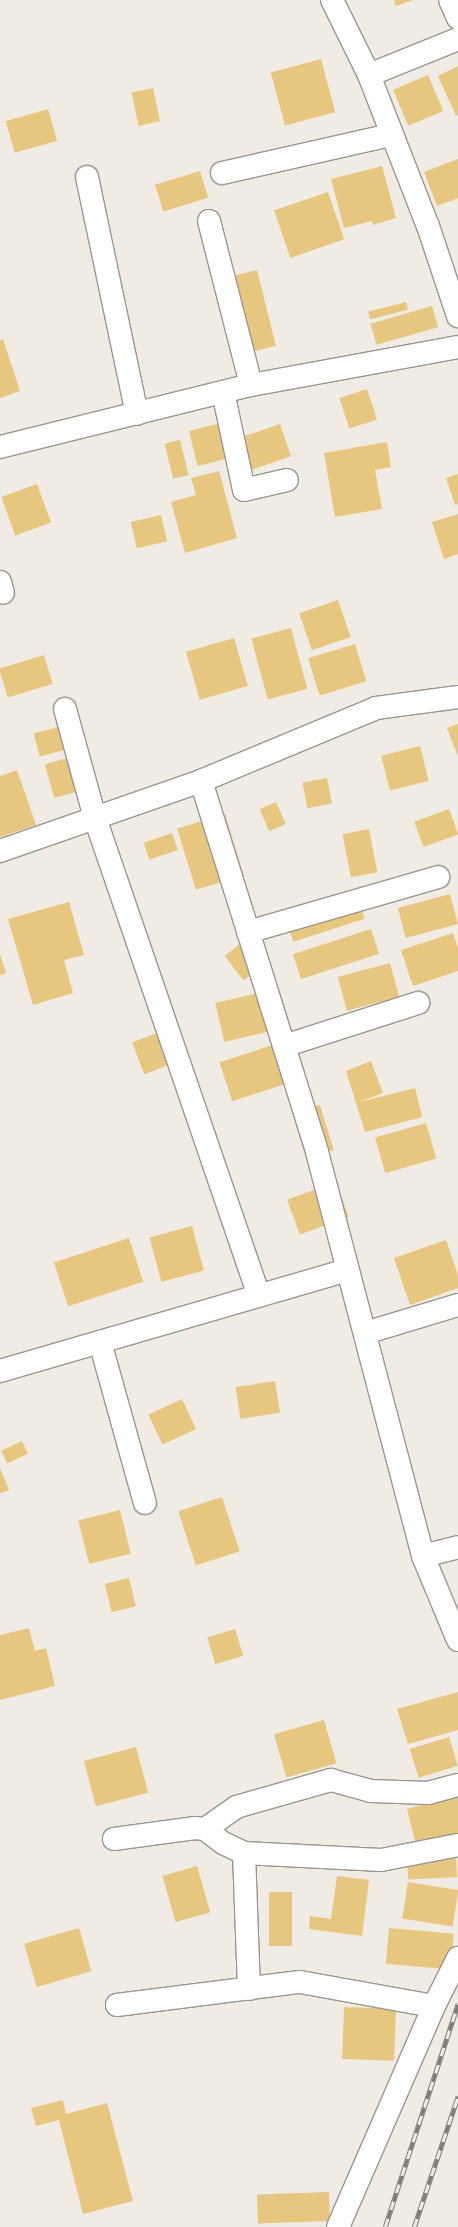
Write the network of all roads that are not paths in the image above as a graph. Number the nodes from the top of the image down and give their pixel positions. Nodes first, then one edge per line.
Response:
1 (332, 0) edge
2 (450, 0) edge
3 (458, 18) edge
4 (458, 39) edge
5 (369, 75) junction
6 (391, 135) junction
7 (222, 173) dead end
8 (87, 177) dead end
9 (209, 221) dead end
10 (458, 316) edge
11 (458, 347) edge
12 (251, 385) junction
13 (223, 392) junction
14 (137, 414) junction
15 (0, 447) edge
16 (287, 480) dead end
17 (458, 697) edge
18 (65, 708) dead end
19 (201, 781) junction
20 (95, 818) junction
21 (0, 851) edge
22 (438, 877) dead end
23 (248, 932) junction
24 (418, 1003) dead end
25 (284, 1046) junction
26 (348, 1270) junction
27 (259, 1296) junction
28 (458, 1305) edge
29 (365, 1333) junction
30 (100, 1342) junction
31 (0, 1371) edge
32 (145, 1503) dead end
33 (458, 1547) edge
34 (423, 1556) junction
35 (458, 1640) edge
36 (458, 1785) edge
37 (205, 1829) junction
38 (114, 1839) dead end
39 (458, 1845) edge
40 (244, 1853) junction
41 (458, 1958) edge
42 (249, 1989) junction
43 (117, 2005) dead end
44 (434, 2006) junction
45 (338, 2227) edge

1 - 5 street
2 - 3 street
4 - 5 street
5 - 6 street
6 - 7 street
6 - 10 street
8 - 14 street
9 - 12 street
11 - 12 street
12 - 13 street
13 - 14 street
13 - 16 street
14 - 15 street
17 - 19 street
18 - 20 street
19 - 20 street
19 - 23 street
20 - 21 street
20 - 27 street
22 - 23 street
23 - 25 street
24 - 25 street
25 - 26 street
26 - 27 street
26 - 29 street
27 - 30 street
28 - 29 street
29 - 34 street
30 - 31 street
30 - 32 street
33 - 34 street
34 - 35 street
36 - 37 street
37 - 38 street
37 - 40 street
39 - 40 street
40 - 42 street
41 - 44 street
42 - 43 street
42 - 44 street
44 - 45 street

